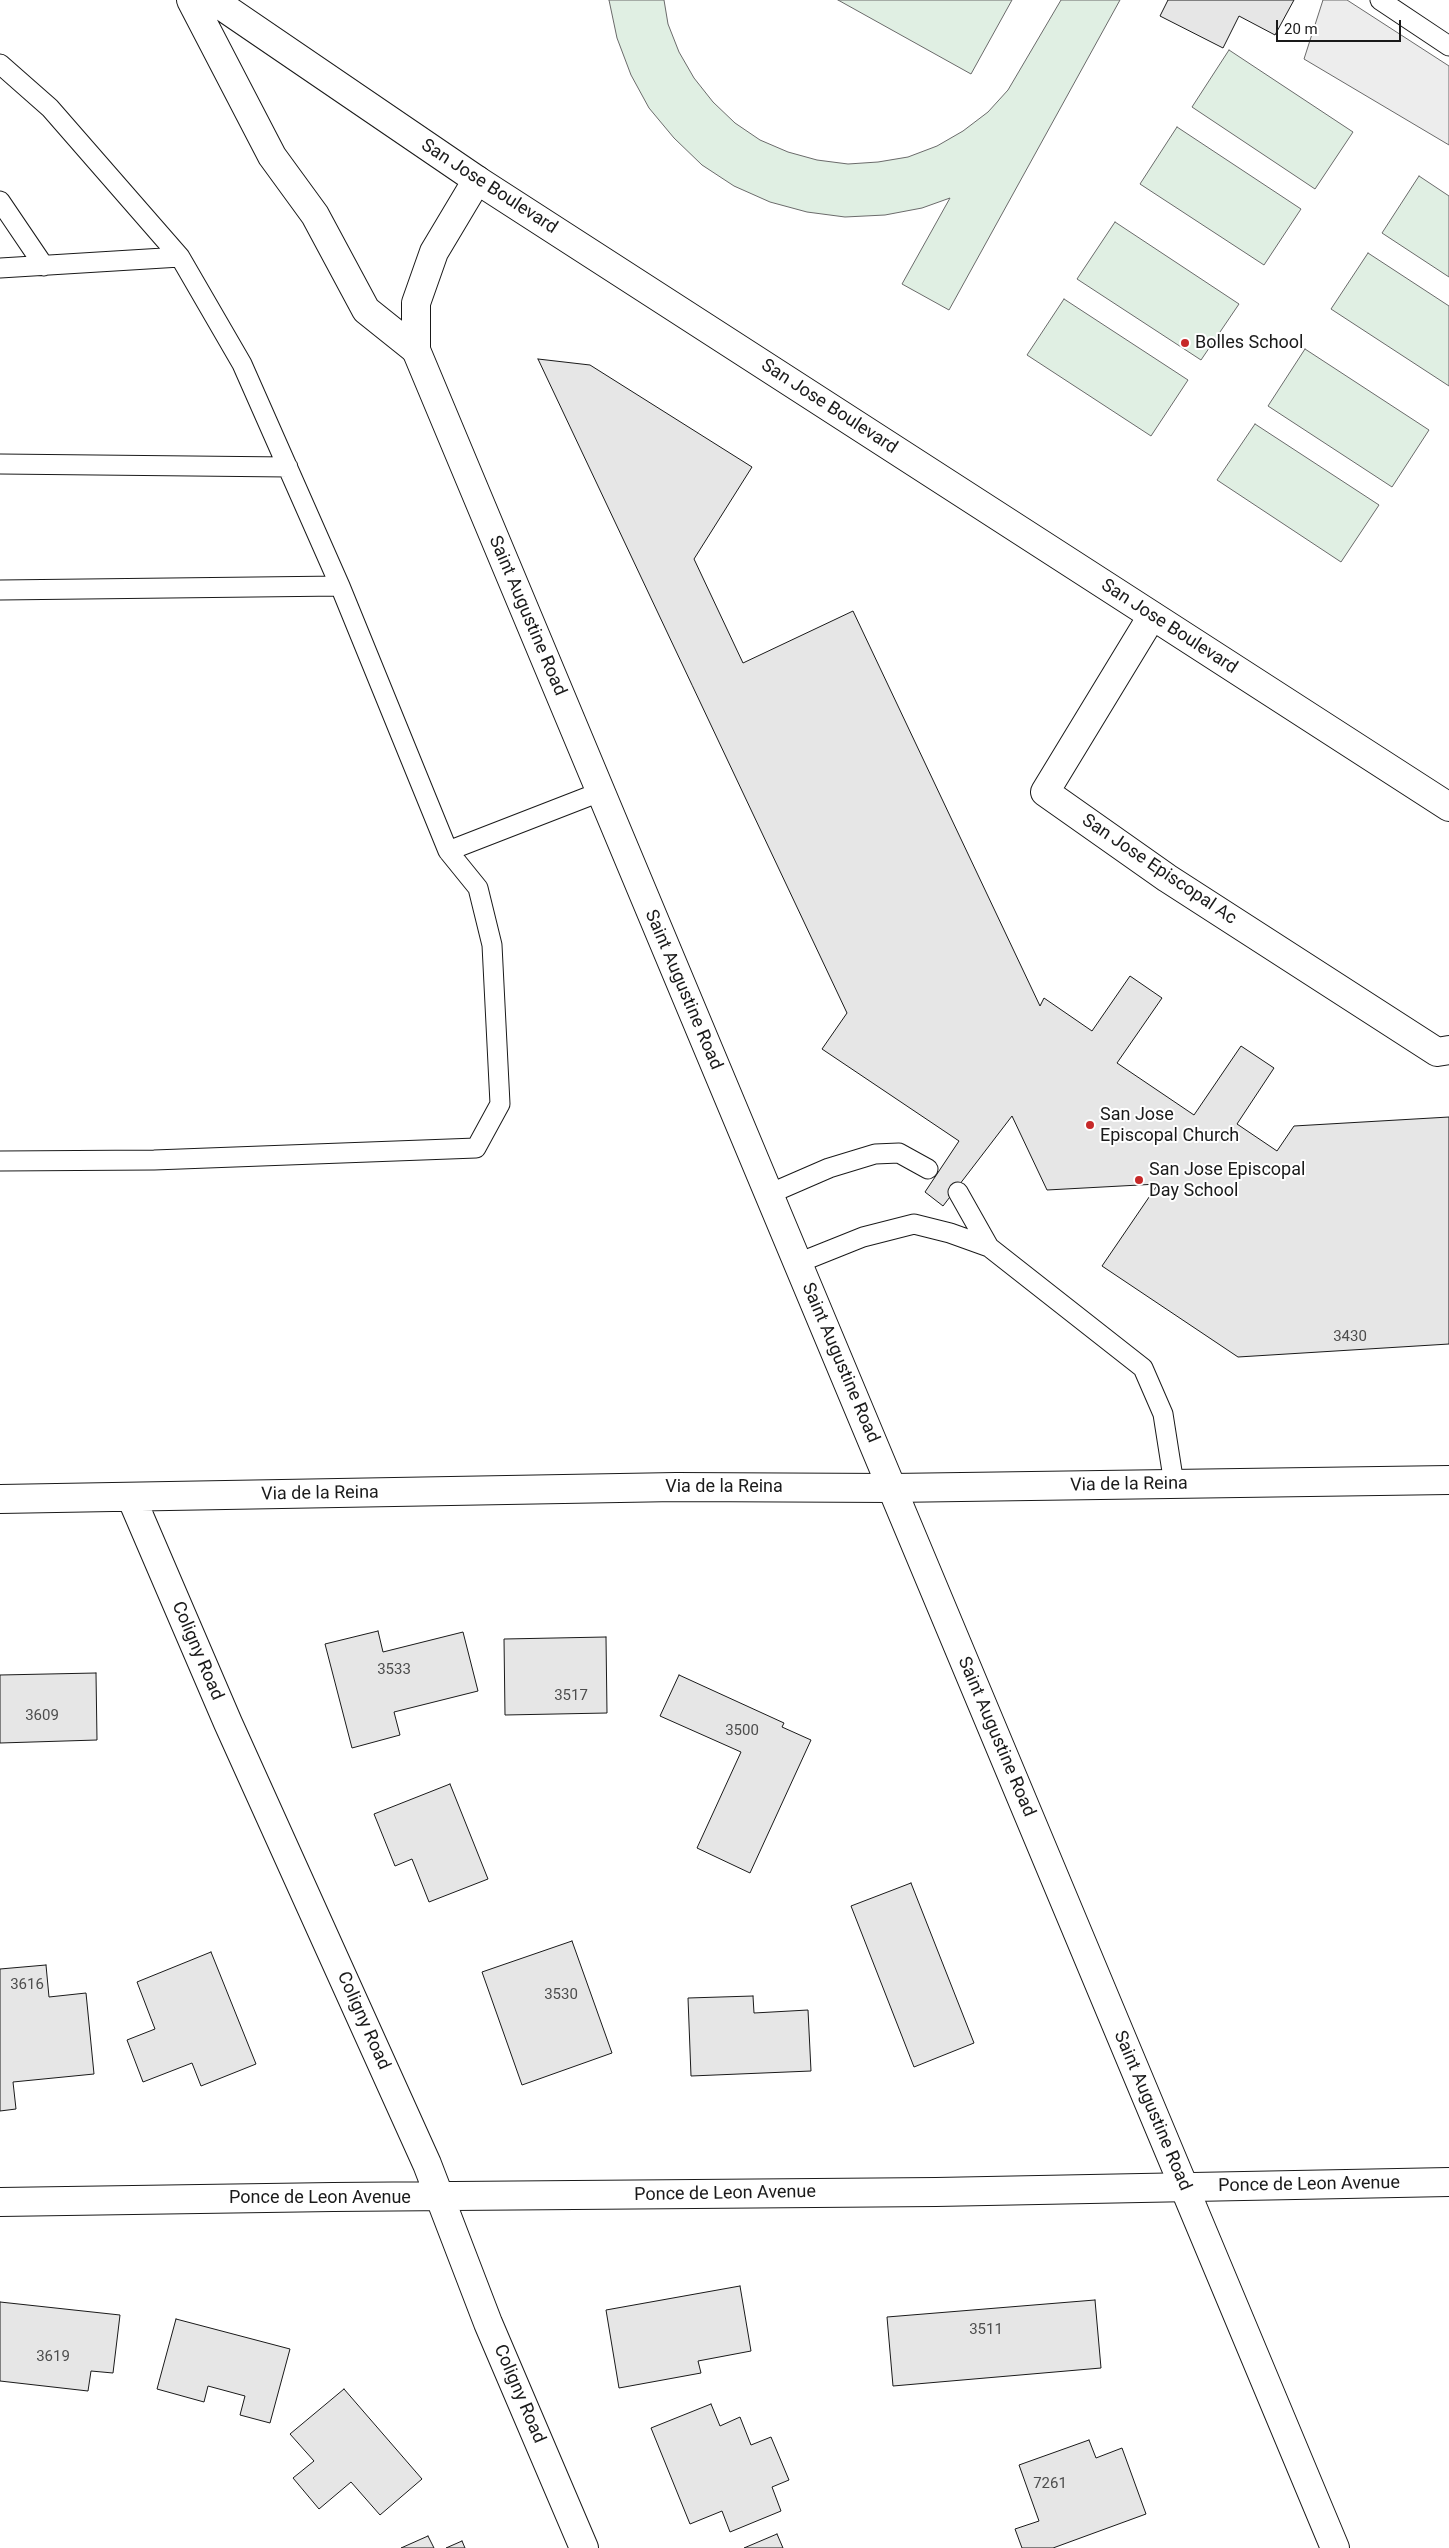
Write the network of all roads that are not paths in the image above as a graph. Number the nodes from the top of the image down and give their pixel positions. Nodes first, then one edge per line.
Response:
1 (191, 0) edge
2 (213, 0) edge
3 (1380, 0) edge
4 (1449, 46) edge
5 (0, 64) edge
6 (477, 180) junction
7 (0, 201) edge
8 (180, 257) junction
9 (44, 266) junction
10 (0, 268) edge
11 (416, 350) junction
12 (0, 464) edge
13 (288, 467) junction
14 (340, 586) junction
15 (0, 590) edge
16 (1152, 616) junction
17 (600, 792) junction
18 (1449, 807) edge
19 (448, 851) junction
20 (1449, 1050) edge
21 (0, 1161) edge
22 (928, 1169) dead end
23 (958, 1192) dead end
24 (769, 1194) junction
25 (988, 1247) junction
26 (798, 1263) junction
27 (1449, 1480) edge
28 (1174, 1484) junction
29 (892, 1488) junction
30 (131, 1498) junction
31 (0, 1499) edge
32 (1449, 2182) edge
33 (1184, 2188) junction
34 (440, 2197) junction
35 (0, 2202) edge
36 (584, 2548) edge
37 (1335, 2548) edge

1 - 11 street
2 - 6 street, San Jose Boulevard
3 - 4 lane
5 - 8 lane
6 - 11 street, Saint Augustine Road
6 - 16 street, San Jose Boulevard
7 - 9 lane
8 - 9 lane
8 - 13 lane
9 - 10 lane
11 - 17 street, Saint Augustine Road
12 - 13 lane
13 - 14 lane
14 - 15 lane
14 - 19 lane
16 - 18 street, San Jose Boulevard
16 - 20 street, San Jose Episcopal Ac
17 - 19 lane
17 - 24 street, Saint Augustine Road
19 - 21 lane
22 - 24 lane
23 - 25 lane
24 - 26 street, Saint Augustine Road
25 - 26 lane
25 - 28 lane
26 - 29 street, Saint Augustine Road
27 - 28 street, Via de la Reina
28 - 29 street, Via de la Reina
29 - 30 street, Via de la Reina
29 - 33 street, Saint Augustine Road
30 - 31 street, Via de la Reina
30 - 34 street, Coligny Road
32 - 33 street, Ponce de Leon Avenue
33 - 34 street, Ponce de Leon Avenue
33 - 37 street, Saint Augustine Road
34 - 35 street, Ponce de Leon Avenue
34 - 36 street, Coligny Road

